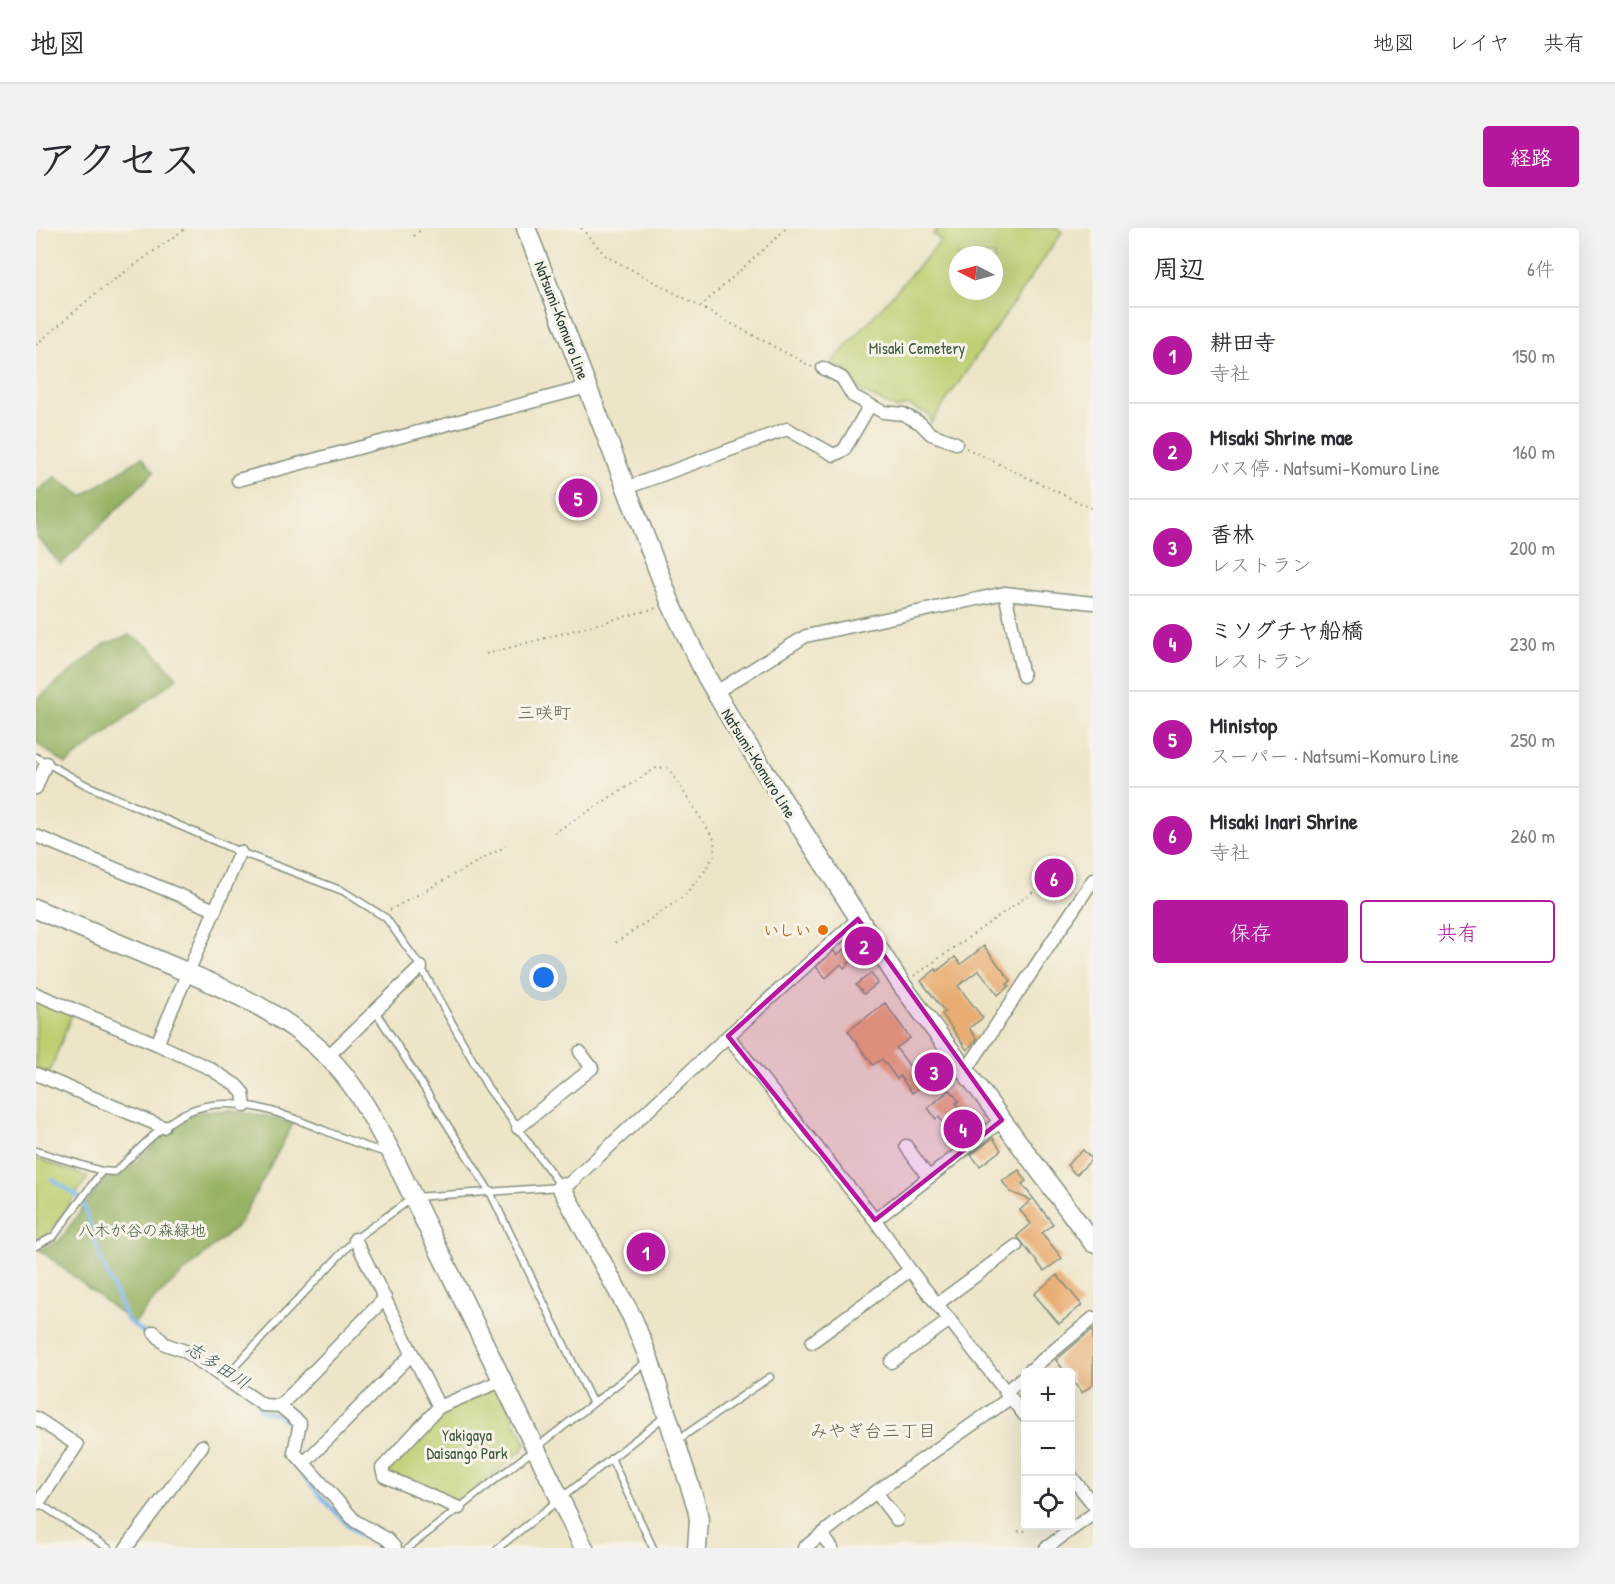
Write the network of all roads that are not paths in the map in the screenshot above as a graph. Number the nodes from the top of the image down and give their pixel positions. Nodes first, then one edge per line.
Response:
1 (526, 228) edge
2 (823, 368) road end
3 (587, 387) junction
4 (870, 405) junction
5 (956, 443) road end
6 (238, 480) dead end
7 (626, 488) junction
8 (1005, 593) junction
9 (1093, 603) edge
10 (1023, 676) dead end
11 (716, 692) junction
12 (41, 760) edge
13 (36, 788) edge
14 (36, 836) edge
15 (240, 852) junction
16 (1093, 880) edge
17 (36, 909) edge
18 (215, 910) junction
19 (858, 919) junction
20 (421, 968) junction
21 (188, 973) junction
22 (36, 994) edge
23 (376, 1012) junction
24 (728, 1036) junction
25 (157, 1044) junction
26 (580, 1053) dead end
27 (328, 1056) junction
28 (965, 1072) junction
29 (36, 1074) edge
30 (245, 1106) junction
31 (1002, 1120) junction
32 (163, 1127) junction
33 (518, 1128) junction
34 (906, 1146) dead end
35 (36, 1151) edge
36 (392, 1154) junction
37 (102, 1171) junction
38 (928, 1177) junction
39 (561, 1187) junction
40 (490, 1192) junction
41 (414, 1197) junction
42 (875, 1220) junction
43 (355, 1239) junction
44 (1093, 1243) edge
45 (36, 1246) edge
46 (1016, 1246) dead end
47 (910, 1270) junction
48 (385, 1298) junction
49 (937, 1304) junction
50 (1093, 1318) edge
51 (950, 1320) junction
52 (154, 1332) dead end
53 (812, 1342) dead end
54 (412, 1354) junction
55 (649, 1359) junction
56 (891, 1362) dead end
57 (1034, 1368) edge
58 (225, 1377) junction
59 (770, 1377) dead end
60 (503, 1380) junction
61 (1021, 1381) edge
62 (1008, 1395) junction
63 (592, 1402) junction
64 (280, 1406) junction
65 (439, 1407) junction
66 (1021, 1411) edge
67 (667, 1415) junction
68 (36, 1418) edge
69 (676, 1441) junction
70 (202, 1446) dead end
71 (534, 1448) junction
72 (611, 1458) junction
73 (305, 1462) junction
74 (1072, 1476) edge
75 (876, 1492) junction
76 (559, 1499) junction
77 (37, 1502) edge
78 (1093, 1504) edge
79 (459, 1508) junction
80 (1093, 1514) edge
81 (897, 1520) dead end
82 (821, 1534) junction
83 (108, 1548) edge
84 (126, 1548) edge
85 (394, 1548) edge
86 (408, 1548) edge
87 (498, 1548) edge
88 (584, 1548) edge
89 (653, 1548) edge
90 (697, 1548) edge
91 (804, 1548) edge
92 (832, 1548) edge
93 (1046, 1548) edge

1 - 3 street, Natsumi-Komuro Line
2 - 4 street
3 - 6 street
3 - 7 street, Natsumi-Komuro Line
4 - 5 street
4 - 7 street
7 - 11 street, Natsumi-Komuro Line
8 - 9 street
8 - 10 street
8 - 11 street
11 - 19 street, Natsumi-Komuro Line
12 - 13 street
12 - 15 lane
14 - 18 street
15 - 18 street
15 - 20 lane
16 - 28 street
17 - 21 street
18 - 21 street
19 - 24 street
19 - 28 street, Natsumi-Komuro Line
20 - 23 street
20 - 33 lane
21 - 25 street
21 - 27 street
22 - 25 street
23 - 27 street
23 - 40 lane
24 - 39 street
24 - 42 street
25 - 30 street
26 - 33 street
27 - 36 street
28 - 31 street, Natsumi-Komuro Line
29 - 32 street
30 - 32 lane
30 - 36 lane
31 - 38 street
31 - 44 street, Natsumi-Komuro Line
32 - 37 lane
33 - 39 lane
34 - 38 street
35 - 37 lane
36 - 41 street
37 - 45 lane
38 - 42 street
39 - 40 lane
39 - 55 street
40 - 41 lane
40 - 63 lane
41 - 43 lane
41 - 60 street
42 - 47 street
43 - 48 street
43 - 58 lane
46 - 49 street
47 - 49 street
47 - 53 street
48 - 54 street
48 - 64 street
49 - 51 street
50 - 57 street
51 - 56 street
51 - 62 street
52 - 58 street
54 - 65 street
54 - 73 street
55 - 63 lane
55 - 67 street
58 - 64 street
59 - 69 lane
60 - 65 street
60 - 71 street
61 - 62 street
62 - 66 street
62 - 75 street
63 - 71 lane
64 - 73 street
65 - 79 street
67 - 69 street
67 - 72 lane
68 - 77 street
69 - 90 street
70 - 84 street
71 - 76 street
71 - 79 lane
72 - 76 lane
72 - 89 lane
73 - 85 street
74 - 78 street
75 - 81 street
75 - 82 street
76 - 87 lane
76 - 88 street
77 - 83 lane
79 - 86 lane
80 - 93 street
82 - 91 street
82 - 92 street

